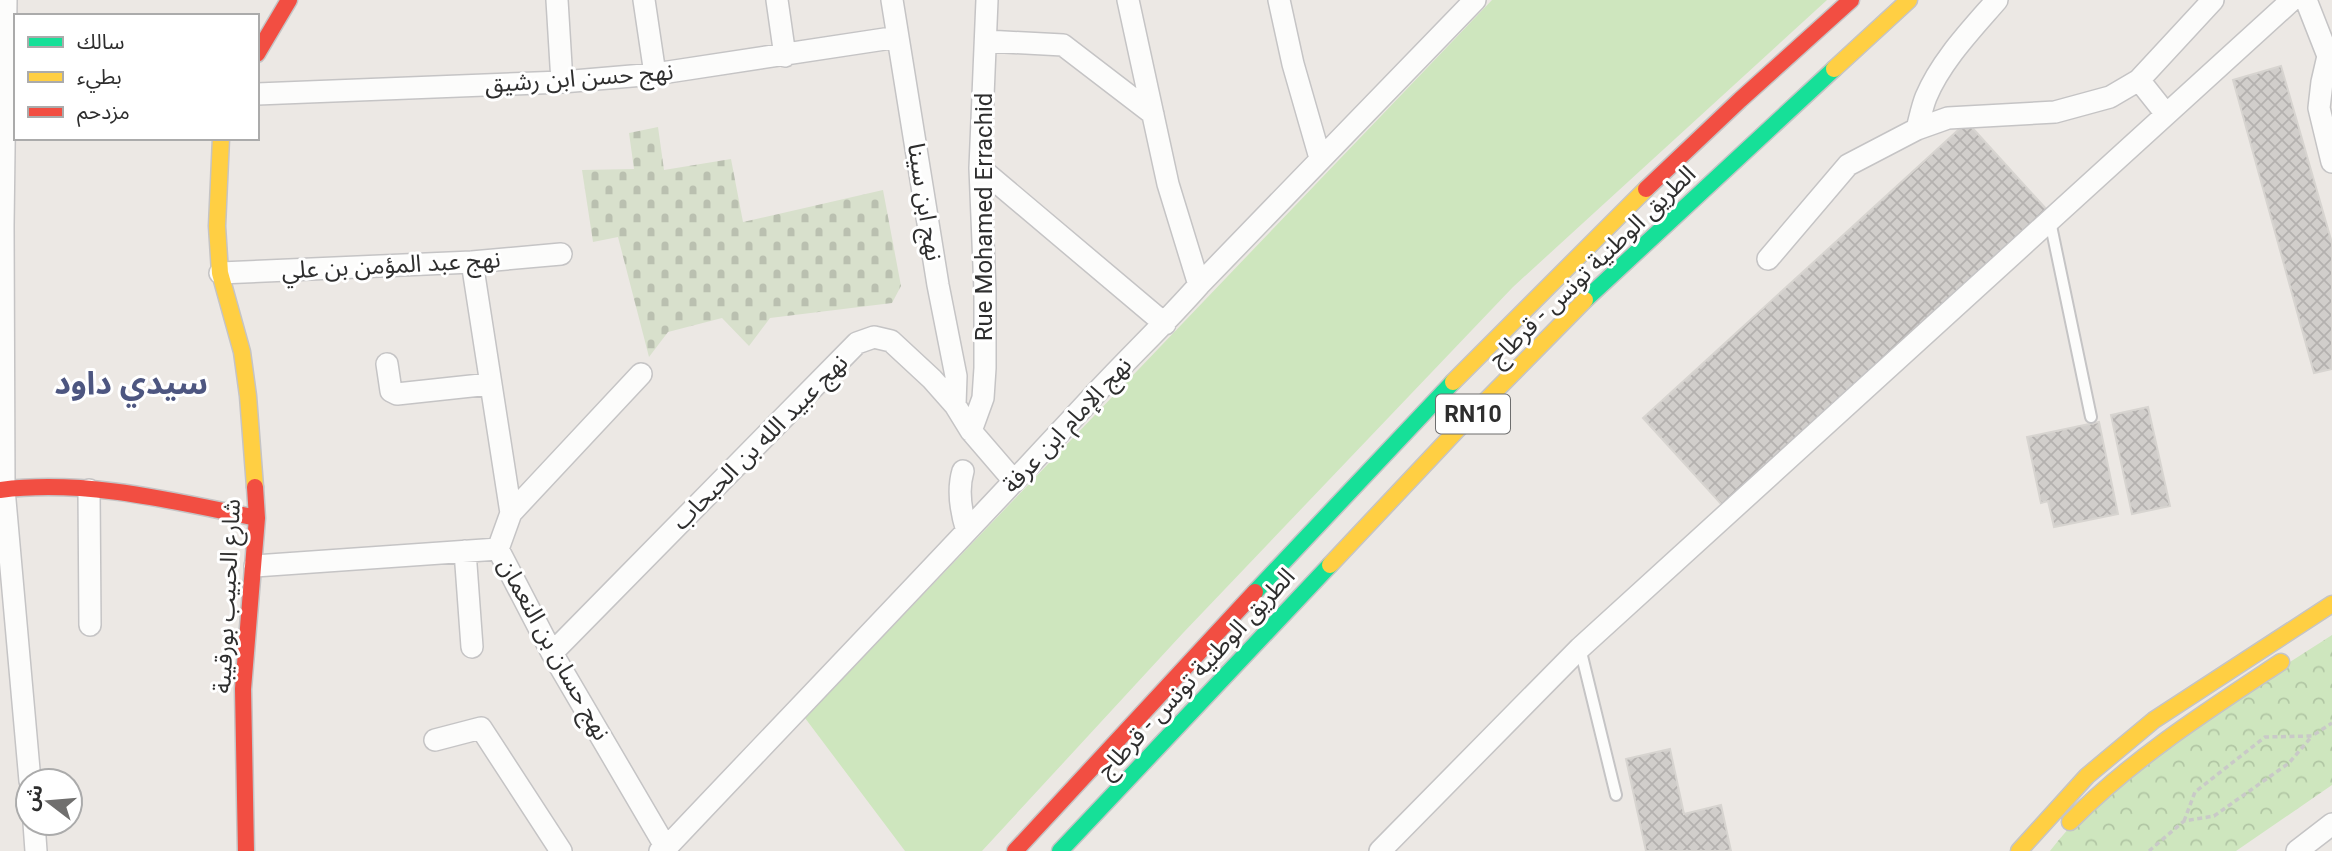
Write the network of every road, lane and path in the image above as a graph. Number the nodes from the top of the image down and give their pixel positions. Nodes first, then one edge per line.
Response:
1 (6, 0) edge
2 (289, 0) edge
3 (557, 0) edge
4 (644, 0) edge
5 (777, 0) edge
6 (892, 0) edge
7 (987, 0) edge
8 (1128, 0) edge
9 (1279, 0) edge
10 (1851, 0) edge
11 (1909, 0) edge
12 (1997, 0) edge
13 (2213, 0) edge
14 (2292, 0) edge
15 (2306, 0) edge
16 (1469, 2) edge
17 (898, 37) junction
18 (986, 41) junction
19 (259, 51) edge
20 (785, 56) junction
21 (2330, 57) edge
22 (655, 74) junction
23 (2139, 80) junction
24 (562, 82) junction
25 (259, 94) edge
26 (7, 95) edge
27 (1153, 114) junction
28 (2166, 114) junction
29 (1917, 129) junction
30 (221, 140) edge
31 (1320, 158) junction
32 (2332, 162) edge
33 (980, 168) junction
34 (2050, 221) junction
35 (561, 254) dead end
36 (1768, 259) dead end
37 (472, 262) junction
38 (220, 273) junction
39 (1199, 285) junction
40 (1165, 324) junction
41 (387, 364) dead end
42 (641, 374) dead end
43 (490, 384) junction
44 (955, 405) junction
45 (2091, 417) dead end
46 (971, 431) junction
47 (963, 471) dead end
48 (1014, 481) junction
49 (2, 490) edge
50 (89, 490) junction
51 (511, 513) junction
52 (257, 519) junction
53 (967, 531) junction
54 (498, 549) junction
55 (465, 551) junction
56 (255, 566) junction
57 (2332, 604) edge
58 (90, 625) dead end
59 (472, 647) dead end
60 (1580, 648) junction
61 (2298, 650) dead end
62 (552, 653) junction
63 (2332, 723) edge
64 (2312, 736) junction
65 (435, 740) dead end
66 (29, 767) edge
67 (1616, 795) dead end
68 (2184, 821) junction
69 (2332, 824) edge
70 (2061, 832) dead end
71 (1391, 847) edge
72 (665, 850) edge
73 (246, 851) edge
74 (561, 851) edge
75 (1014, 851) edge
76 (1060, 851) edge
77 (2019, 851) edge
78 (2149, 851) edge
79 (2297, 851) edge

1 - 26 street
2 - 19 main road
3 - 24 street
4 - 22 street
5 - 20 street
6 - 17 street, نهج ابن سينا
7 - 18 street, Rue Mohamed Errachid
8 - 27 street
9 - 31 street
10 - 75 main road, الطريق الوطنية تونس - قرطاج / RN10
11 - 76 main road, الطريق الوطنية تونس - قرطاج / RN10
12 - 29 street
13 - 23 street
14 - 28 street
15 - 21 street
16 - 31 street, نهج الإمام ابن عرفة
17 - 20 street, نهج حسن ابن رشيق
17 - 44 street, نهج ابن سينا
18 - 27 street
18 - 33 street, Rue Mohamed Errachid
20 - 22 street, نهج حسن ابن رشيق
21 - 32 street
22 - 24 street, نهج حسن ابن رشيق
23 - 28 street
23 - 29 street
24 - 25 street, نهج حسن ابن رشيق
26 - 49 street
27 - 39 street
28 - 34 street
29 - 36 street
30 - 38 main road, شارع الحبيب بورقيبة
31 - 39 street, نهج الإمام ابن عرفة
33 - 40 street
33 - 46 street, Rue Mohamed Errachid
34 - 45 lane
34 - 60 street
35 - 37 street, نهج عبد المؤمن بن علي
37 - 38 street, نهج عبد المؤمن بن علي
37 - 43 street
38 - 52 main road, شارع الحبيب بورقيبة
39 - 40 street, نهج الإمام ابن عرفة
40 - 48 street, نهج الإمام ابن عرفة
41 - 43 street
42 - 51 street
43 - 51 street
44 - 46 street, نهج عبيد الله بن الحبحاب
44 - 62 street, نهج عبيد الله بن الحبحاب
46 - 48 street, نهج عبيد الله بن الحبحاب
47 - 53 street
48 - 53 street, نهج الإمام ابن عرفة
49 - 50 main road
49 - 66 street
50 - 52 main road
50 - 58 street
51 - 54 street
52 - 56 main road, شارع الحبيب بورقيبة
53 - 72 street, نهج الإمام ابن عرفة
54 - 55 street, نهج حسان بن النعمان
54 - 62 street, نهج حسان بن النعمان
55 - 56 street, نهج حسان بن النعمان
55 - 59 street
56 - 73 main road, شارع الحبيب بورقيبة
57 - 77 main road
60 - 67 lane
60 - 71 street
61 - 70 main road
62 - 72 street, نهج حسان بن النعمان
63 - 64 path
64 - 68 path
64 - 68 path
65 - 74 street
68 - 78 path
69 - 79 street

